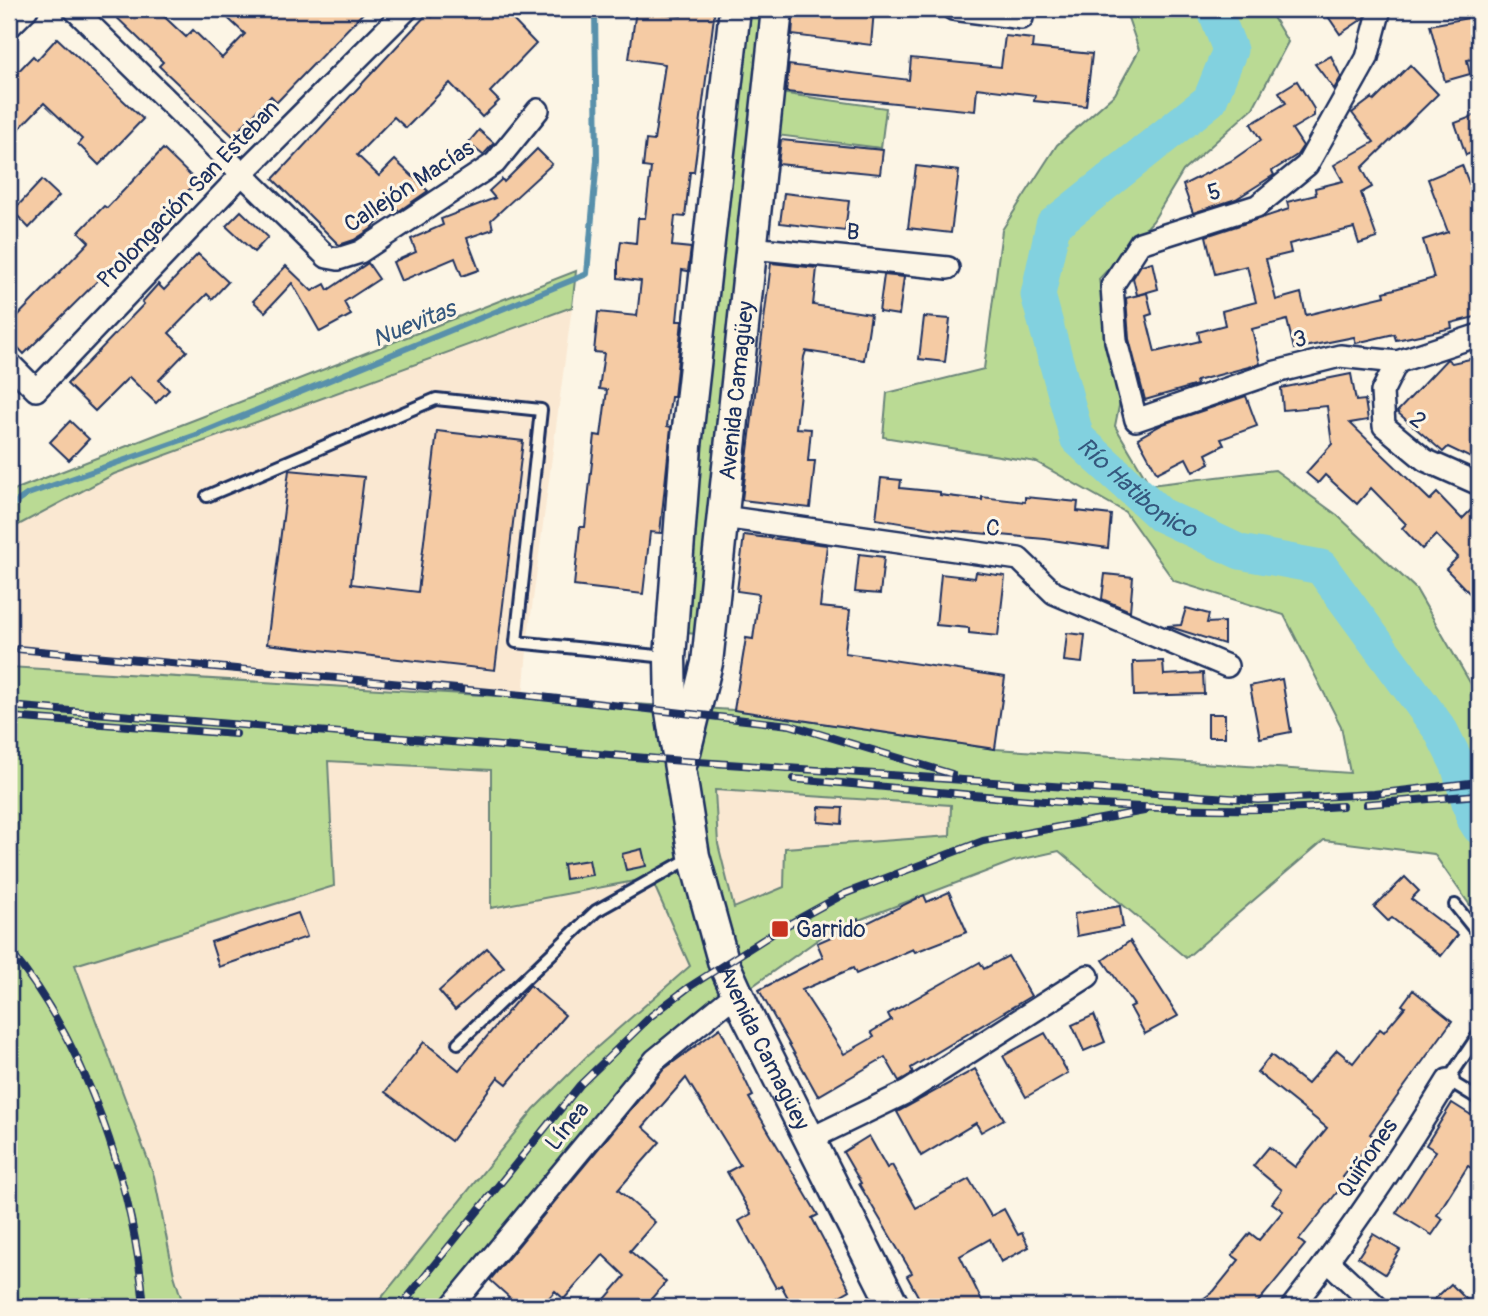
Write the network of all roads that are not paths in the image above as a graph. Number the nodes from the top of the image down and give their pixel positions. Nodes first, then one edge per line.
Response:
1 (27, 9) edge
2 (74, 9) edge
3 (407, 9) edge
4 (735, 9) edge
5 (777, 9) edge
6 (953, 9) edge
7 (1380, 9) edge
8 (1022, 18) dead end
9 (9, 27) edge
10 (538, 110) dead end
11 (242, 174) junction
12 (752, 248) junction
13 (948, 268) dead end
14 (1479, 335) edge
15 (1397, 362) junction
16 (9, 363) edge
17 (1136, 420) joint
18 (1479, 484) edge
19 (207, 496) dead end
20 (723, 517) junction
21 (670, 658) junction
22 (707, 663) junction
23 (1227, 666) dead end
24 (681, 770) junction
25 (694, 856) junction
26 (1455, 905) dead end
27 (1479, 935) edge
28 (1088, 976) dead end
29 (737, 993) junction
30 (1479, 1034) edge
31 (458, 1042) dead end
32 (1448, 1080) junction
33 (1479, 1099) edge
34 (810, 1139) junction
35 (1328, 1261) junction
36 (451, 1307) edge
37 (894, 1307) edge
38 (1292, 1307) edge
39 (1377, 1307) edge

1 - 9 street
2 - 11 street
3 - 11 street, Prolongación San Esteban
4 - 21 main road, Avenida Camagüey
5 - 12 main road, Avenida Camagüey
6 - 8 street
7 - 17 street, 5
10 - 11 street, Callejón Macías
11 - 16 street, Prolongación San Esteban
12 - 13 street, B
12 - 20 main road, Avenida Camagüey
14 - 15 street, 3
15 - 17 street, 3
15 - 18 street, 2
19 - 21 lane
20 - 22 main road, Avenida Camagüey
20 - 23 street, C
21 - 22 main road
21 - 24 main road, Avenida Camagüey
22 - 24 main road, Avenida Camagüey
24 - 25 main road, Avenida Camagüey
25 - 29 main road, Avenida Camagüey
25 - 31 lane
26 - 27 lane
28 - 34 street
29 - 34 main road, Avenida Camagüey
29 - 36 street, Línea
30 - 32 lane, Quiñones
32 - 33 lane
32 - 35 street, Quiñones
34 - 37 main road, Avenida Camagüey
35 - 38 street, Quiñones
35 - 39 street

